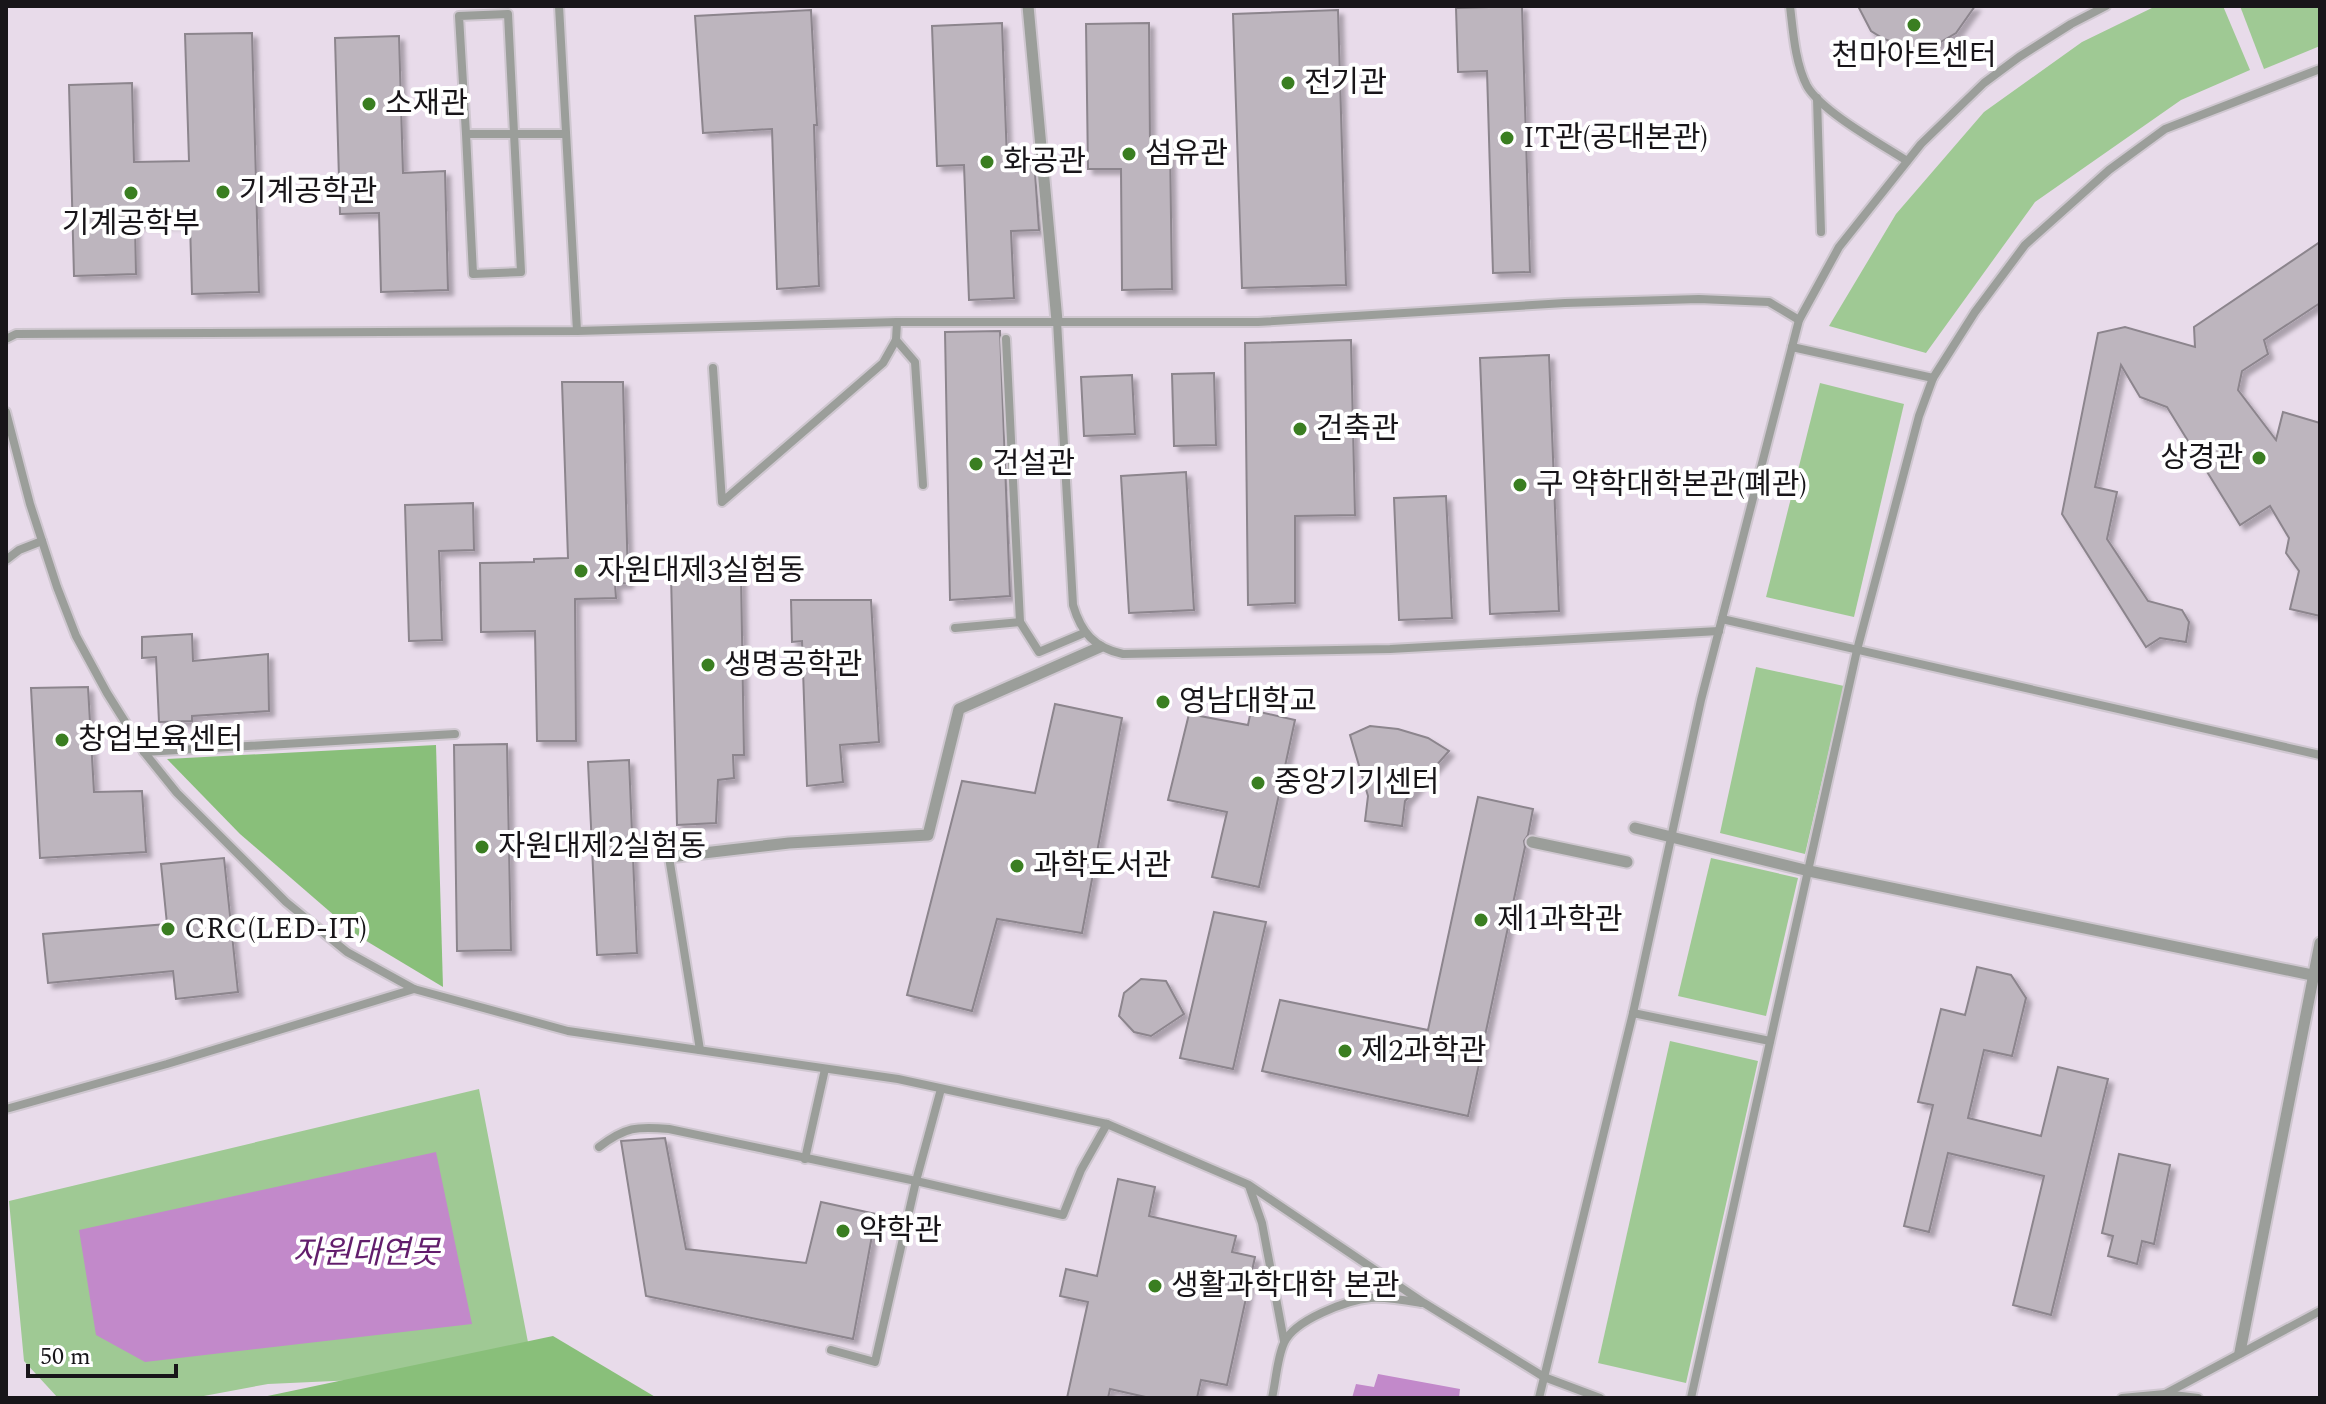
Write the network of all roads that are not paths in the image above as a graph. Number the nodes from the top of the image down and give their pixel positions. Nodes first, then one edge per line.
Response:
1 (559, 6) edge
2 (1028, 6) edge
3 (1790, 6) edge
4 (2106, 6) edge
5 (2320, 69) edge
6 (1817, 98) junction
7 (466, 134) junction
8 (516, 134) junction
9 (566, 134) junction
10 (1907, 161) junction
11 (1821, 232) dead end
12 (1799, 320) junction
13 (1057, 321) junction
14 (897, 322) junction
15 (577, 331) junction
16 (6, 339) edge
17 (1006, 339) dead end
18 (896, 340) junction
19 (1792, 347) junction
20 (713, 368) dead end
21 (1933, 378) junction
22 (6, 412) edge
23 (923, 485) dead end
24 (42, 541) junction
25 (6, 560) edge
26 (1722, 619) junction
27 (1020, 622) junction
28 (955, 628) dead end
29 (1719, 631) junction
30 (1084, 633) junction
31 (1100, 647) junction
32 (1857, 650) junction
33 (455, 734) dead end
34 (144, 752) junction
35 (2320, 755) edge
36 (1635, 828) dead end
37 (1672, 838) junction
38 (1532, 842) dead end
39 (669, 857) joint
40 (1627, 862) dead end
41 (1809, 871) junction
42 (2320, 943) edge
43 (2312, 975) junction
44 (414, 989) junction
45 (1633, 1013) junction
46 (1770, 1041) junction
47 (700, 1050) junction
48 (825, 1069) junction
49 (941, 1089) junction
50 (6, 1109) edge
51 (1107, 1124) junction
52 (599, 1147) dead end
53 (805, 1159) junction
54 (916, 1181) junction
55 (1249, 1185) junction
56 (1424, 1303) junction
57 (2320, 1311) edge
58 (1284, 1341) junction
59 (831, 1350) dead end
60 (2240, 1352) junction
61 (1544, 1377) junction
62 (2165, 1394) junction
63 (1272, 1398) edge
64 (1539, 1398) edge
65 (1600, 1398) edge
66 (1691, 1398) edge
67 (2122, 1398) edge
68 (2198, 1398) edge

1 - 9 lane
2 - 13 street
3 - 6 lane
4 - 10 lane
5 - 21 lane
6 - 10 lane
6 - 11 lane
7 - 8 lane
7 - 8 lane
7 - 8 lane
8 - 9 lane
9 - 15 lane
10 - 12 lane
12 - 13 lane
12 - 19 lane
13 - 14 lane
13 - 30 lane
14 - 15 lane
14 - 18 lane
15 - 16 lane
17 - 27 lane
18 - 20 lane
18 - 23 lane
19 - 21 lane
19 - 26 lane
21 - 32 lane
22 - 24 lane
24 - 25 lane
24 - 34 lane
26 - 29 lane
26 - 32 lane
27 - 28 lane
27 - 30 lane
29 - 31 lane
29 - 37 lane
30 - 31 lane
31 - 39 street
32 - 35 lane
32 - 41 lane
33 - 34 lane
34 - 44 lane
36 - 37 street
37 - 41 street
37 - 45 lane
38 - 40 street
39 - 47 lane
41 - 43 street
41 - 46 lane
42 - 43 street
43 - 60 street
44 - 47 lane
44 - 50 lane
45 - 46 lane
45 - 61 lane
46 - 66 lane
47 - 48 lane
48 - 49 lane
48 - 53 lane
49 - 51 lane
49 - 54 lane
51 - 54 lane
51 - 55 lane
52 - 53 lane
53 - 54 lane
54 - 59 lane
55 - 56 lane
55 - 58 lane
56 - 58 lane
56 - 61 lane
57 - 60 lane
58 - 63 lane
60 - 62 lane
61 - 64 lane
61 - 65 lane
62 - 67 lane
62 - 68 lane

